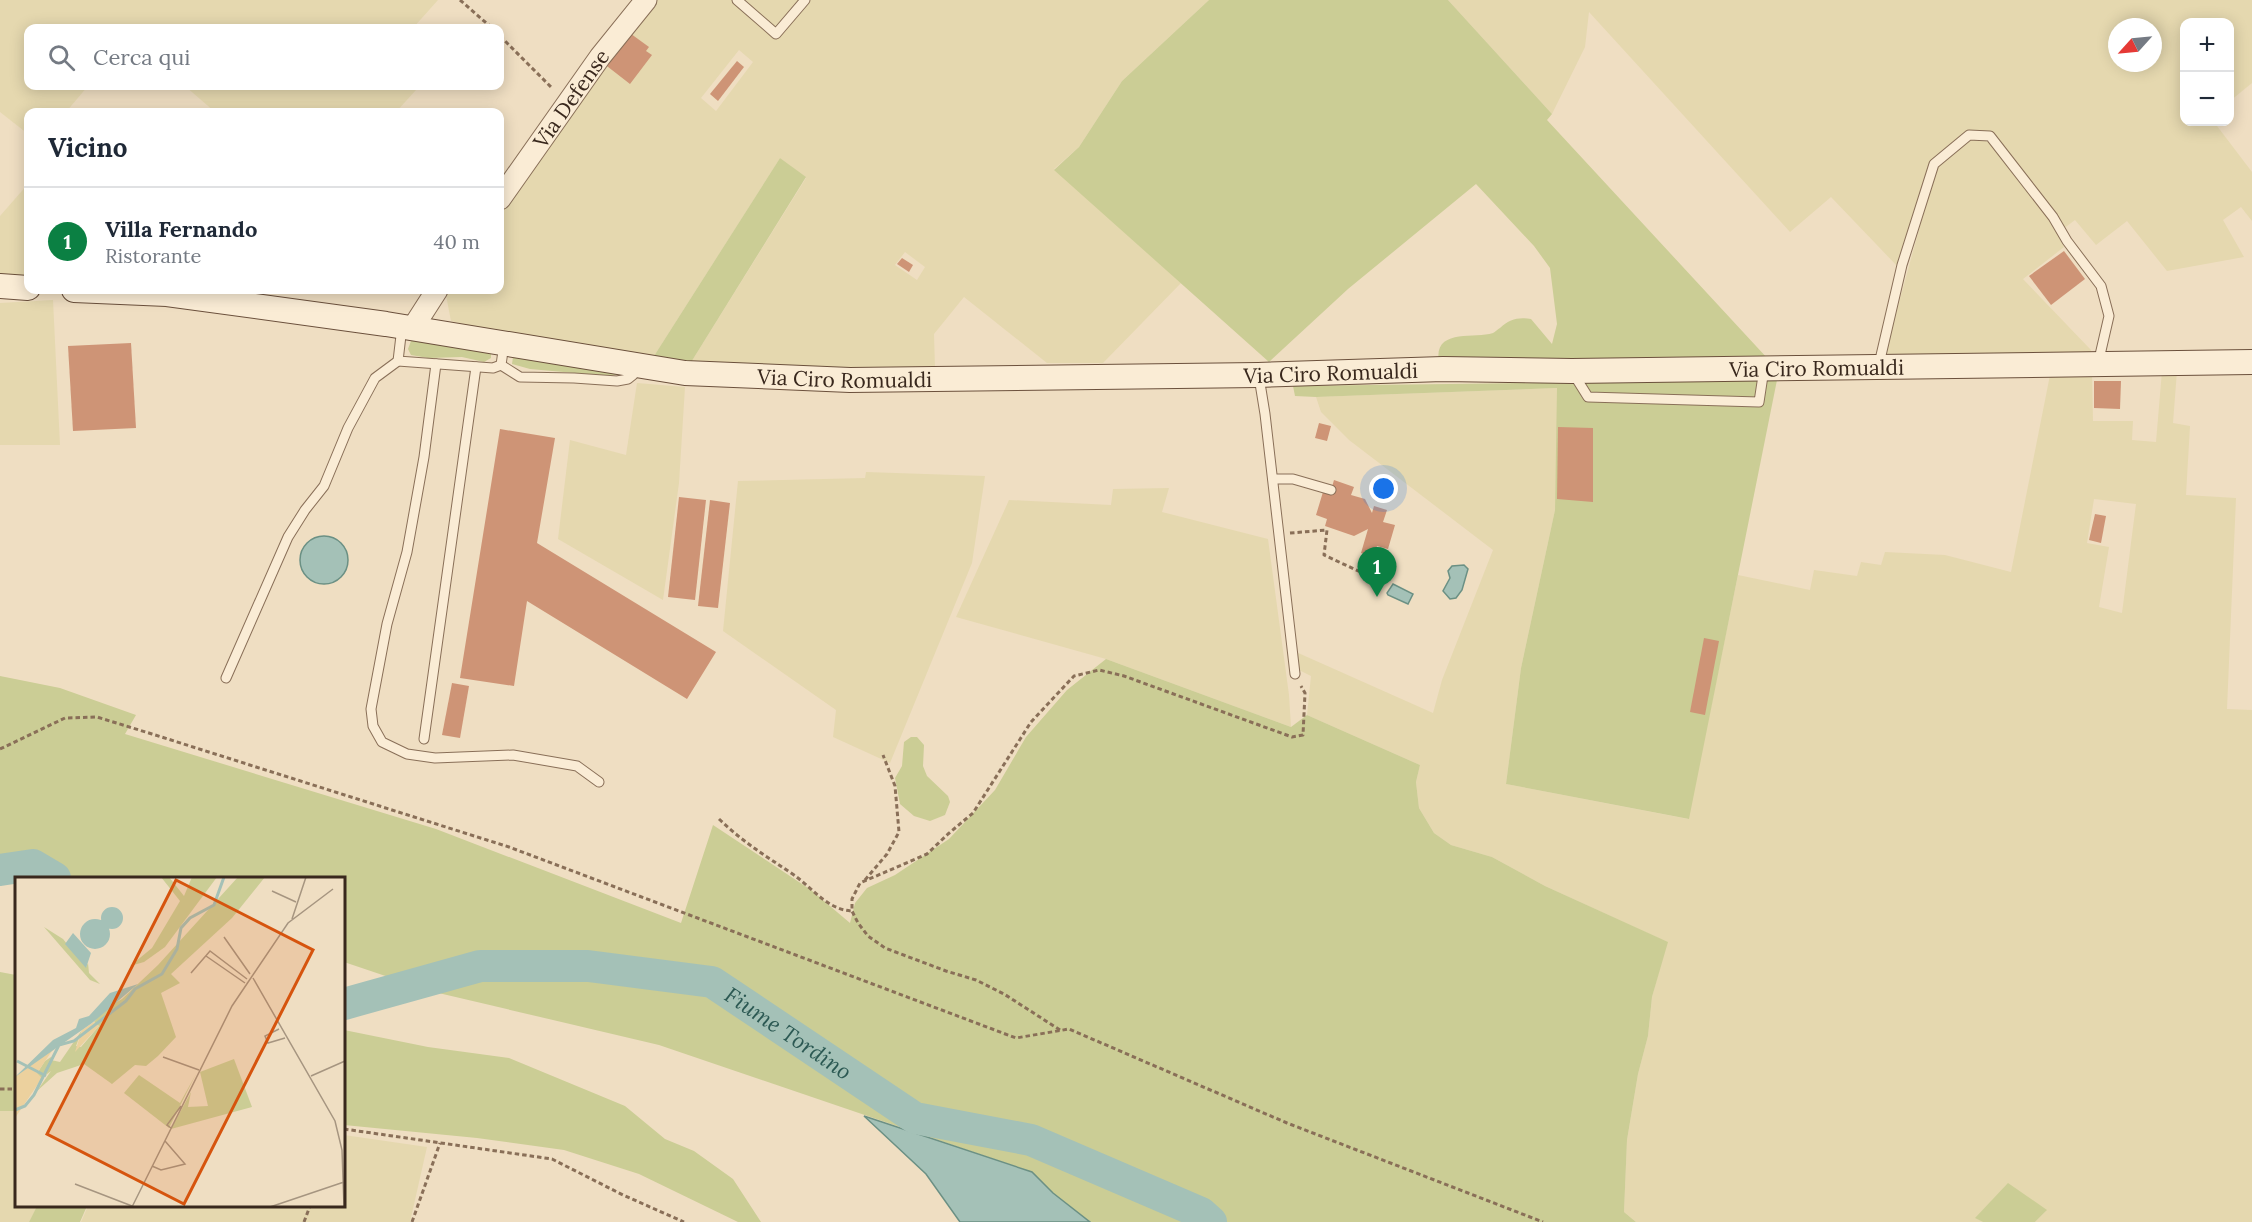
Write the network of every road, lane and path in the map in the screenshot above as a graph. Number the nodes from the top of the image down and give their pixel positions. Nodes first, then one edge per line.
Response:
1 (460, 0) edge
2 (645, 0) edge
3 (737, 0) edge
4 (806, 0) edge
5 (487, 24) edge
6 (504, 40) edge
7 (567, 103) junction
8 (504, 193) edge
9 (0, 286) edge
10 (24, 288) edge
11 (167, 294) edge
12 (434, 294) edge
13 (407, 328) junction
14 (502, 354) junction
15 (398, 361) junction
16 (2252, 362) edge
17 (436, 364) junction
18 (2100, 364) junction
19 (1878, 367) junction
20 (476, 368) junction
21 (1765, 368) junction
22 (1572, 371) junction
23 (1258, 375) junction
24 (1273, 479) junction
25 (1331, 490) dead end
26 (1279, 534) junction
27 (1382, 582) dead end
28 (1295, 674) joint
29 (226, 678) dead end
30 (424, 739) dead end
31 (0, 749) edge
32 (883, 755) dead end
33 (599, 782) dead end
34 (719, 819) dead end
35 (864, 881) junction
36 (852, 911) junction
37 (1061, 1031) junction
38 (345, 1129) edge
39 (440, 1143) junction
40 (310, 1207) edge
41 (304, 1222) edge
42 (412, 1222) edge
43 (684, 1222) edge
44 (1543, 1222) edge

1 - 5 path
2 - 7 street, Via Defense
3 - 4 lane
6 - 7 path
7 - 8 street, Via Defense
9 - 10 main road
11 - 13 main road, Via Ciro Romualdi
12 - 13 street
13 - 14 main road, Via Ciro Romualdi
13 - 15 lane
14 - 20 lane
14 - 23 main road, Via Ciro Romualdi
15 - 17 lane
15 - 29 lane
16 - 18 main road, Via Ciro Romualdi
17 - 20 lane
17 - 33 lane
18 - 19 main road, Via Ciro Romualdi
18 - 19 lane
19 - 21 main road, Via Ciro Romualdi
20 - 30 lane
21 - 22 main road, Via Ciro Romualdi
21 - 22 lane
22 - 23 main road, Via Ciro Romualdi
23 - 24 lane
24 - 25 lane
24 - 26 lane
26 - 27 path
26 - 28 lane
28 - 35 path
31 - 37 path
32 - 35 path
34 - 36 path
35 - 36 path
36 - 37 path
37 - 44 path
38 - 39 path
39 - 42 path
39 - 43 path
40 - 41 path

